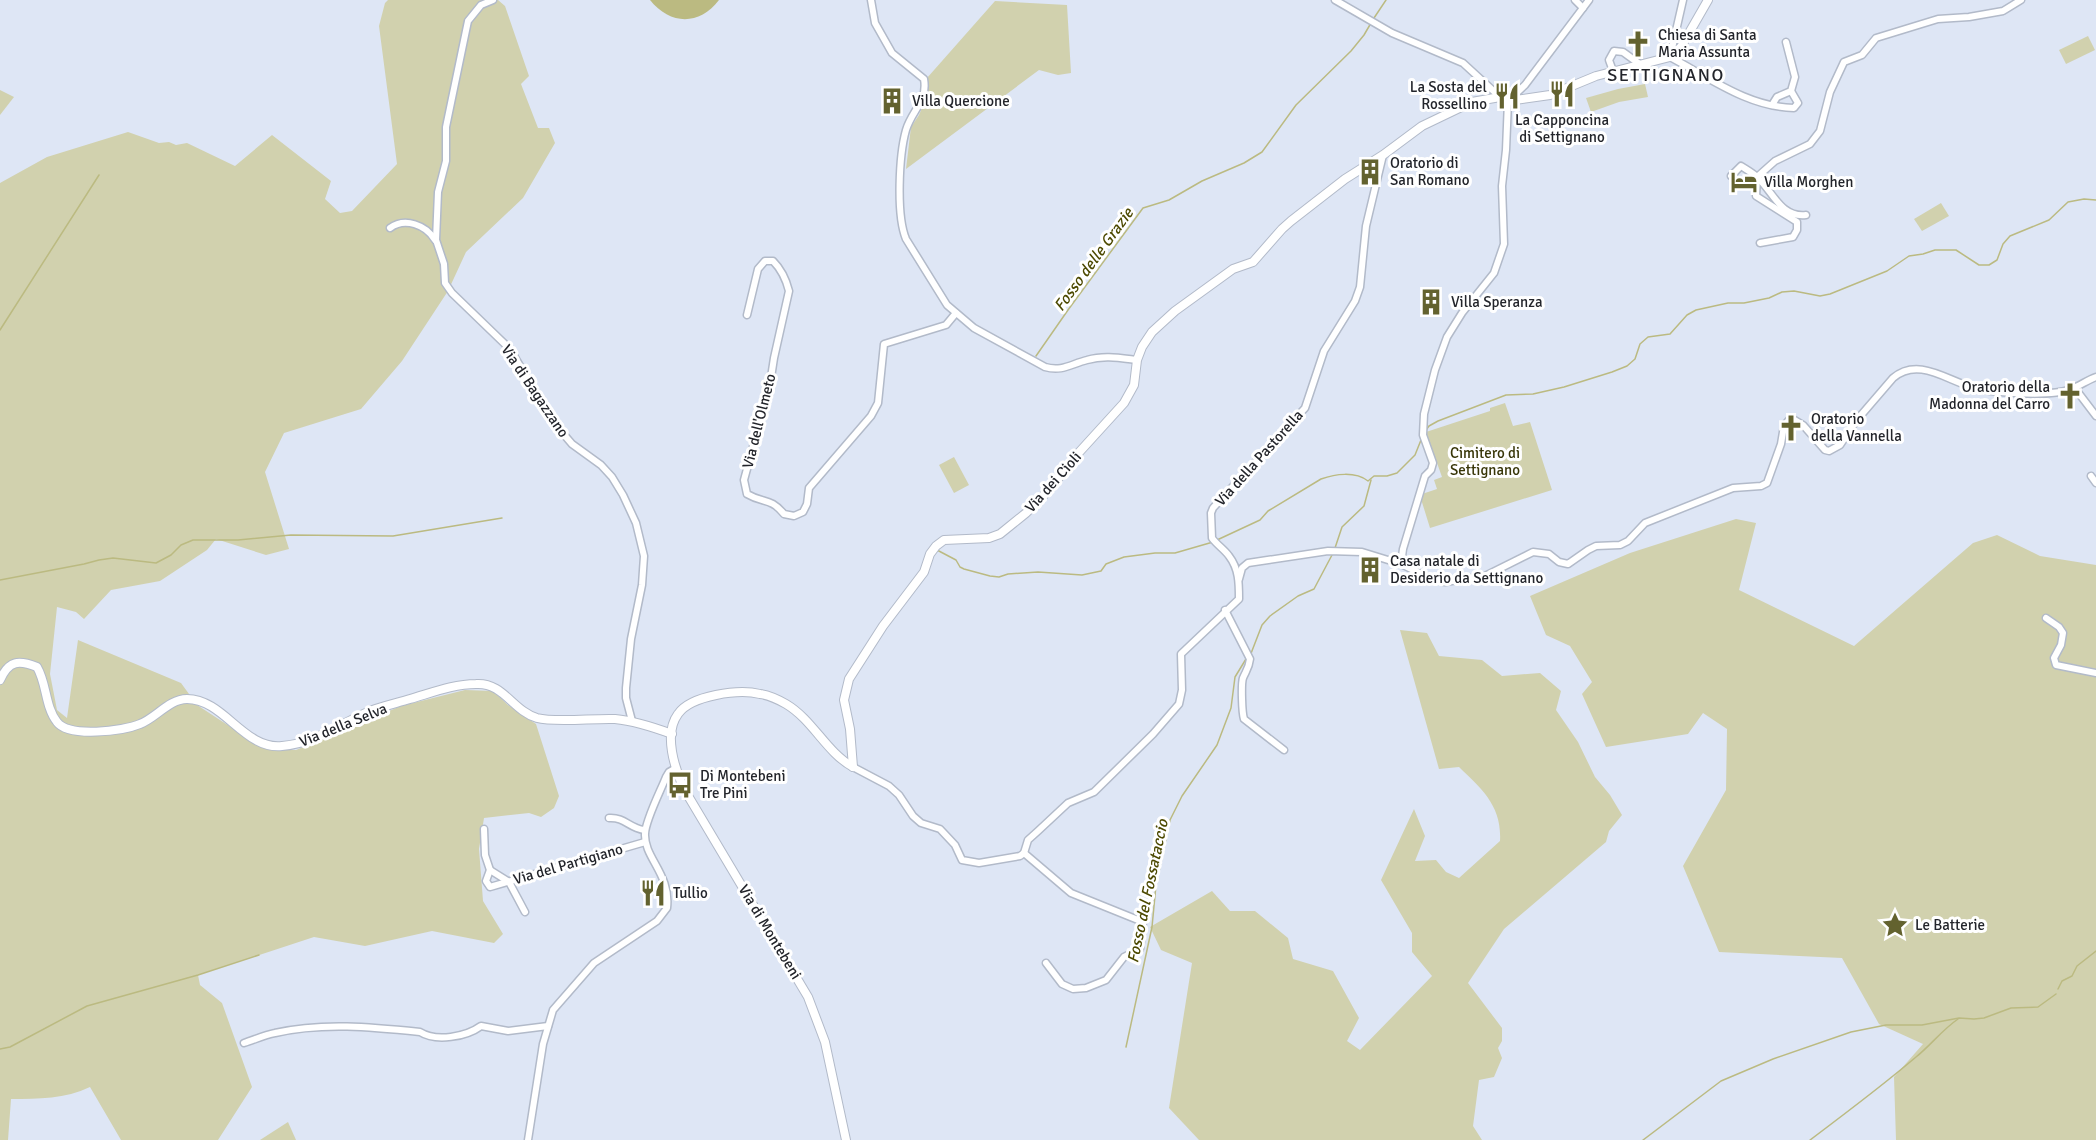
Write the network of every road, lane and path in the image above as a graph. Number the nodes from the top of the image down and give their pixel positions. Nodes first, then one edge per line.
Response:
1 (493, 0) edge
2 (871, 0) edge
3 (1335, 0) edge
4 (1575, 0) edge
5 (1589, 0) edge
6 (1683, 0) edge
7 (1708, 0) edge
8 (2021, 0) edge
9 (1583, 8) junction
10 (1786, 42) dead end
11 (1670, 57) junction
12 (1642, 66) junction
13 (1610, 72) junction
14 (1791, 91) junction
15 (1500, 97) junction
16 (1508, 101) junction
17 (1772, 105) junction
18 (1383, 156) junction
19 (1731, 176) dead end
20 (1757, 177) junction
21 (1806, 215) dead end
22 (390, 228) dead end
23 (435, 240) junction
24 (1761, 243) dead end
25 (956, 313) junction
26 (747, 315) dead end
27 (1137, 360) junction
28 (2096, 377) edge
29 (2074, 387) junction
30 (2096, 416) edge
31 (2091, 476) dead end
32 (2096, 483) edge
33 (1401, 564) junction
34 (1239, 579) junction
35 (1225, 610) junction
36 (2046, 618) dead end
37 (2096, 673) edge
38 (0, 680) edge
39 (632, 721) junction
40 (672, 734) junction
41 (1284, 750) dead end
42 (853, 767) junction
43 (676, 768) junction
44 (609, 818) dead end
45 (484, 829) dead end
46 (644, 831) junction
47 (645, 842) junction
48 (1024, 853) junction
49 (490, 870) junction
50 (509, 882) junction
51 (525, 912) dead end
52 (1046, 963) dead end
53 (548, 1026) junction
54 (244, 1043) dead end
55 (528, 1140) edge
56 (846, 1140) edge

1 - 23 street, Via di Bagazzano
2 - 25 street
3 - 15 street
4 - 9 street
5 - 9 street
6 - 11 street
7 - 11 street
8 - 20 street
9 - 16 street
10 - 14 street
11 - 12 street
11 - 17 street
12 - 13 street
12 - 13 street
13 - 16 street
14 - 17 street
14 - 17 street
15 - 16 street
15 - 18 street, Via dei Cioli
16 - 33 street
18 - 27 street, Via dei Cioli
18 - 34 street, Via della Pastorella
19 - 20 street
20 - 21 street
20 - 24 street
22 - 23 street
23 - 39 street, Via di Bagazzano
25 - 26 street, Via dell'Olmeto
25 - 27 street
27 - 42 street, Via dei Cioli
28 - 29 street
29 - 30 street
29 - 33 street
31 - 32 street
33 - 34 street
34 - 35 street
35 - 41 street
35 - 48 street
36 - 37 street
38 - 39 street, Via della Selva
39 - 40 street, Via della Selva
40 - 42 street
40 - 43 street, Via di Montebeni
42 - 48 street
43 - 46 street
43 - 56 street, Via di Montebeni
44 - 46 street
45 - 49 street
46 - 47 street
47 - 50 street, Via del Partigiano
47 - 53 street
48 - 52 street
49 - 50 street
49 - 50 street, Via del Partigiano
50 - 51 street
53 - 54 street
53 - 55 street

